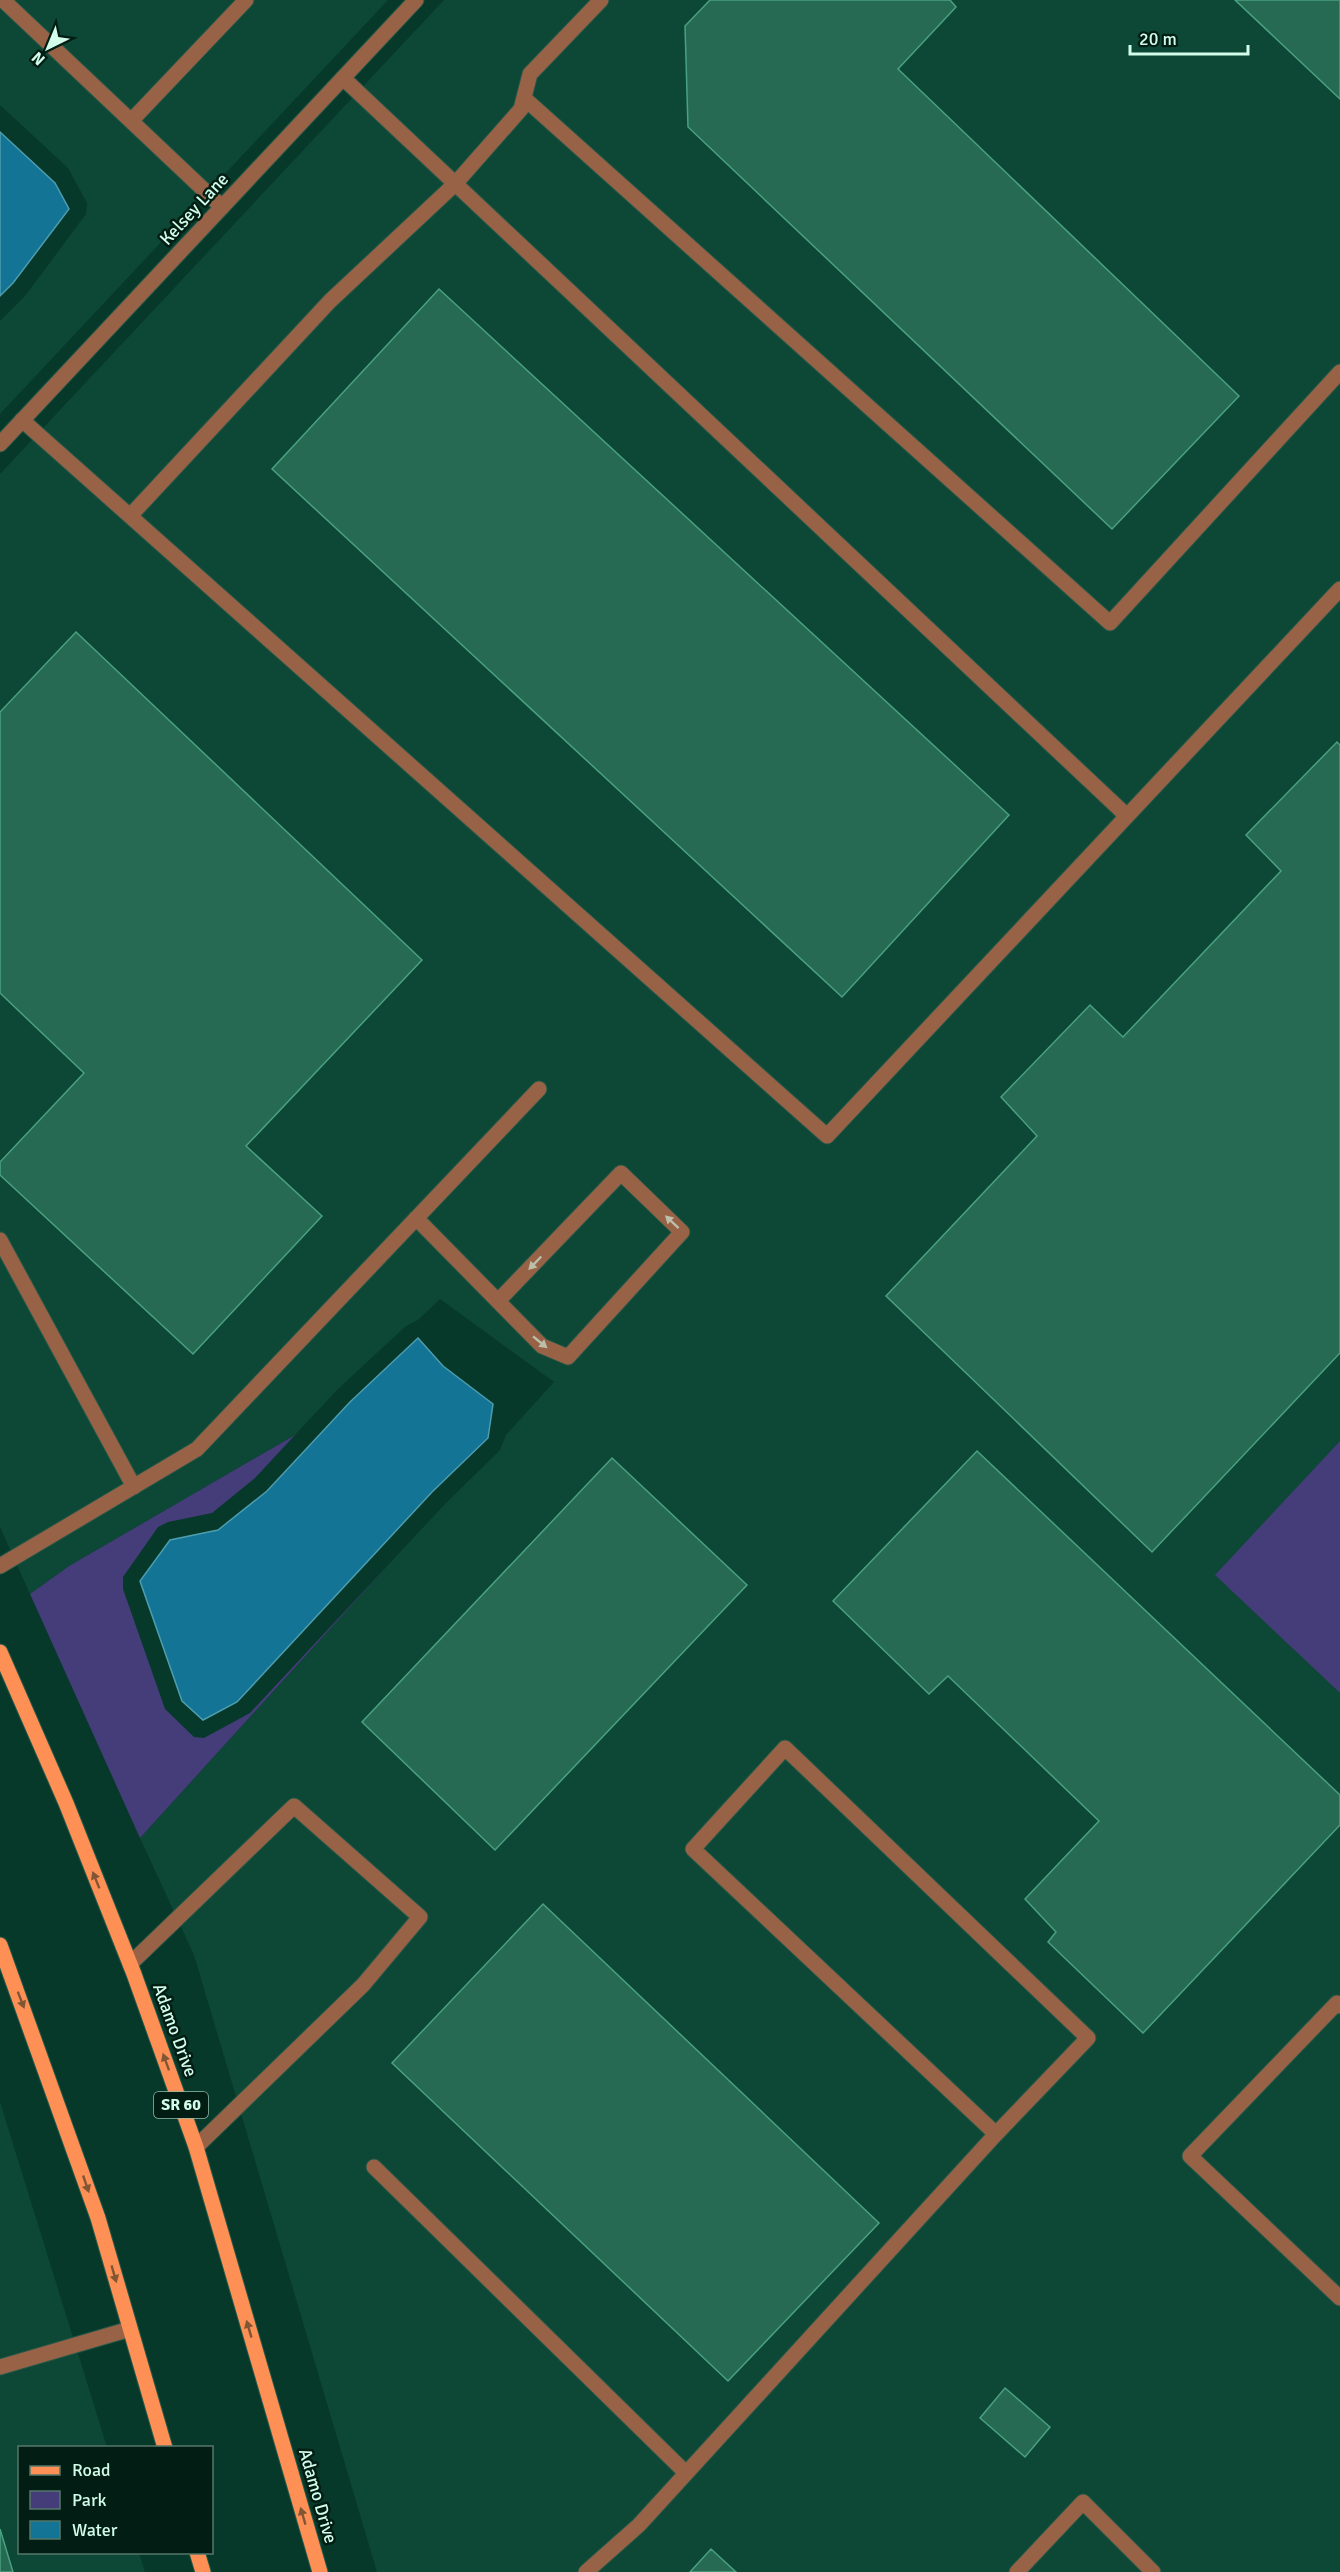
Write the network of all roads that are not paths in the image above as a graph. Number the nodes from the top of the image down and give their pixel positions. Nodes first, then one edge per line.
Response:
1 (3, 0) edge
2 (246, 0) edge
3 (416, 0) edge
4 (601, 0) edge
5 (343, 78) junction
6 (524, 98) junction
7 (131, 121) junction
8 (455, 184) junction
9 (222, 207) junction
10 (1340, 372) edge
11 (22, 420) junction
12 (0, 444) edge
13 (130, 516) junction
14 (1340, 589) edge
15 (1127, 816) junction
16 (539, 1089) dead end
17 (416, 1218) junction
18 (0, 1240) edge
19 (498, 1301) junction
20 (134, 1487) junction
21 (0, 1566) edge
22 (0, 1652) edge
23 (0, 1945) edge
24 (130, 1964) junction
25 (1340, 2006) edge
26 (996, 2134) junction
27 (196, 2147) junction
28 (374, 2167) dead end
29 (1340, 2298) edge
30 (130, 2329) junction
31 (0, 2367) edge
32 (164, 2446) edge
33 (686, 2473) junction
34 (197, 2554) edge
35 (203, 2572) edge
36 (320, 2572) edge
37 (586, 2572) edge
38 (1017, 2572) edge
39 (1153, 2572) edge

1 - 7 street
2 - 7 street
3 - 5 street, Kelsey Lane
4 - 6 street
5 - 8 street
5 - 9 street, Kelsey Lane
6 - 8 street
6 - 10 street
7 - 9 street
8 - 13 street
8 - 15 street
9 - 11 street, Kelsey Lane
11 - 12 street, Kelsey Lane
11 - 13 street
13 - 15 street
14 - 15 street
16 - 17 street
17 - 19 street
17 - 20 street
18 - 20 street
19 -> 19 street
20 - 21 street
24 -> 22 main road, Adamo Drive / SR 60
23 -> 30 main road
27 -> 24 main road, Adamo Drive / SR 60
24 - 27 street
25 - 29 street
26 - 26 street
26 - 33 street
36 -> 27 main road, Adamo Drive / SR 60
28 - 33 street
30 - 31 street
30 - 32 main road
33 - 37 street
34 - 35 main road
38 - 39 street

